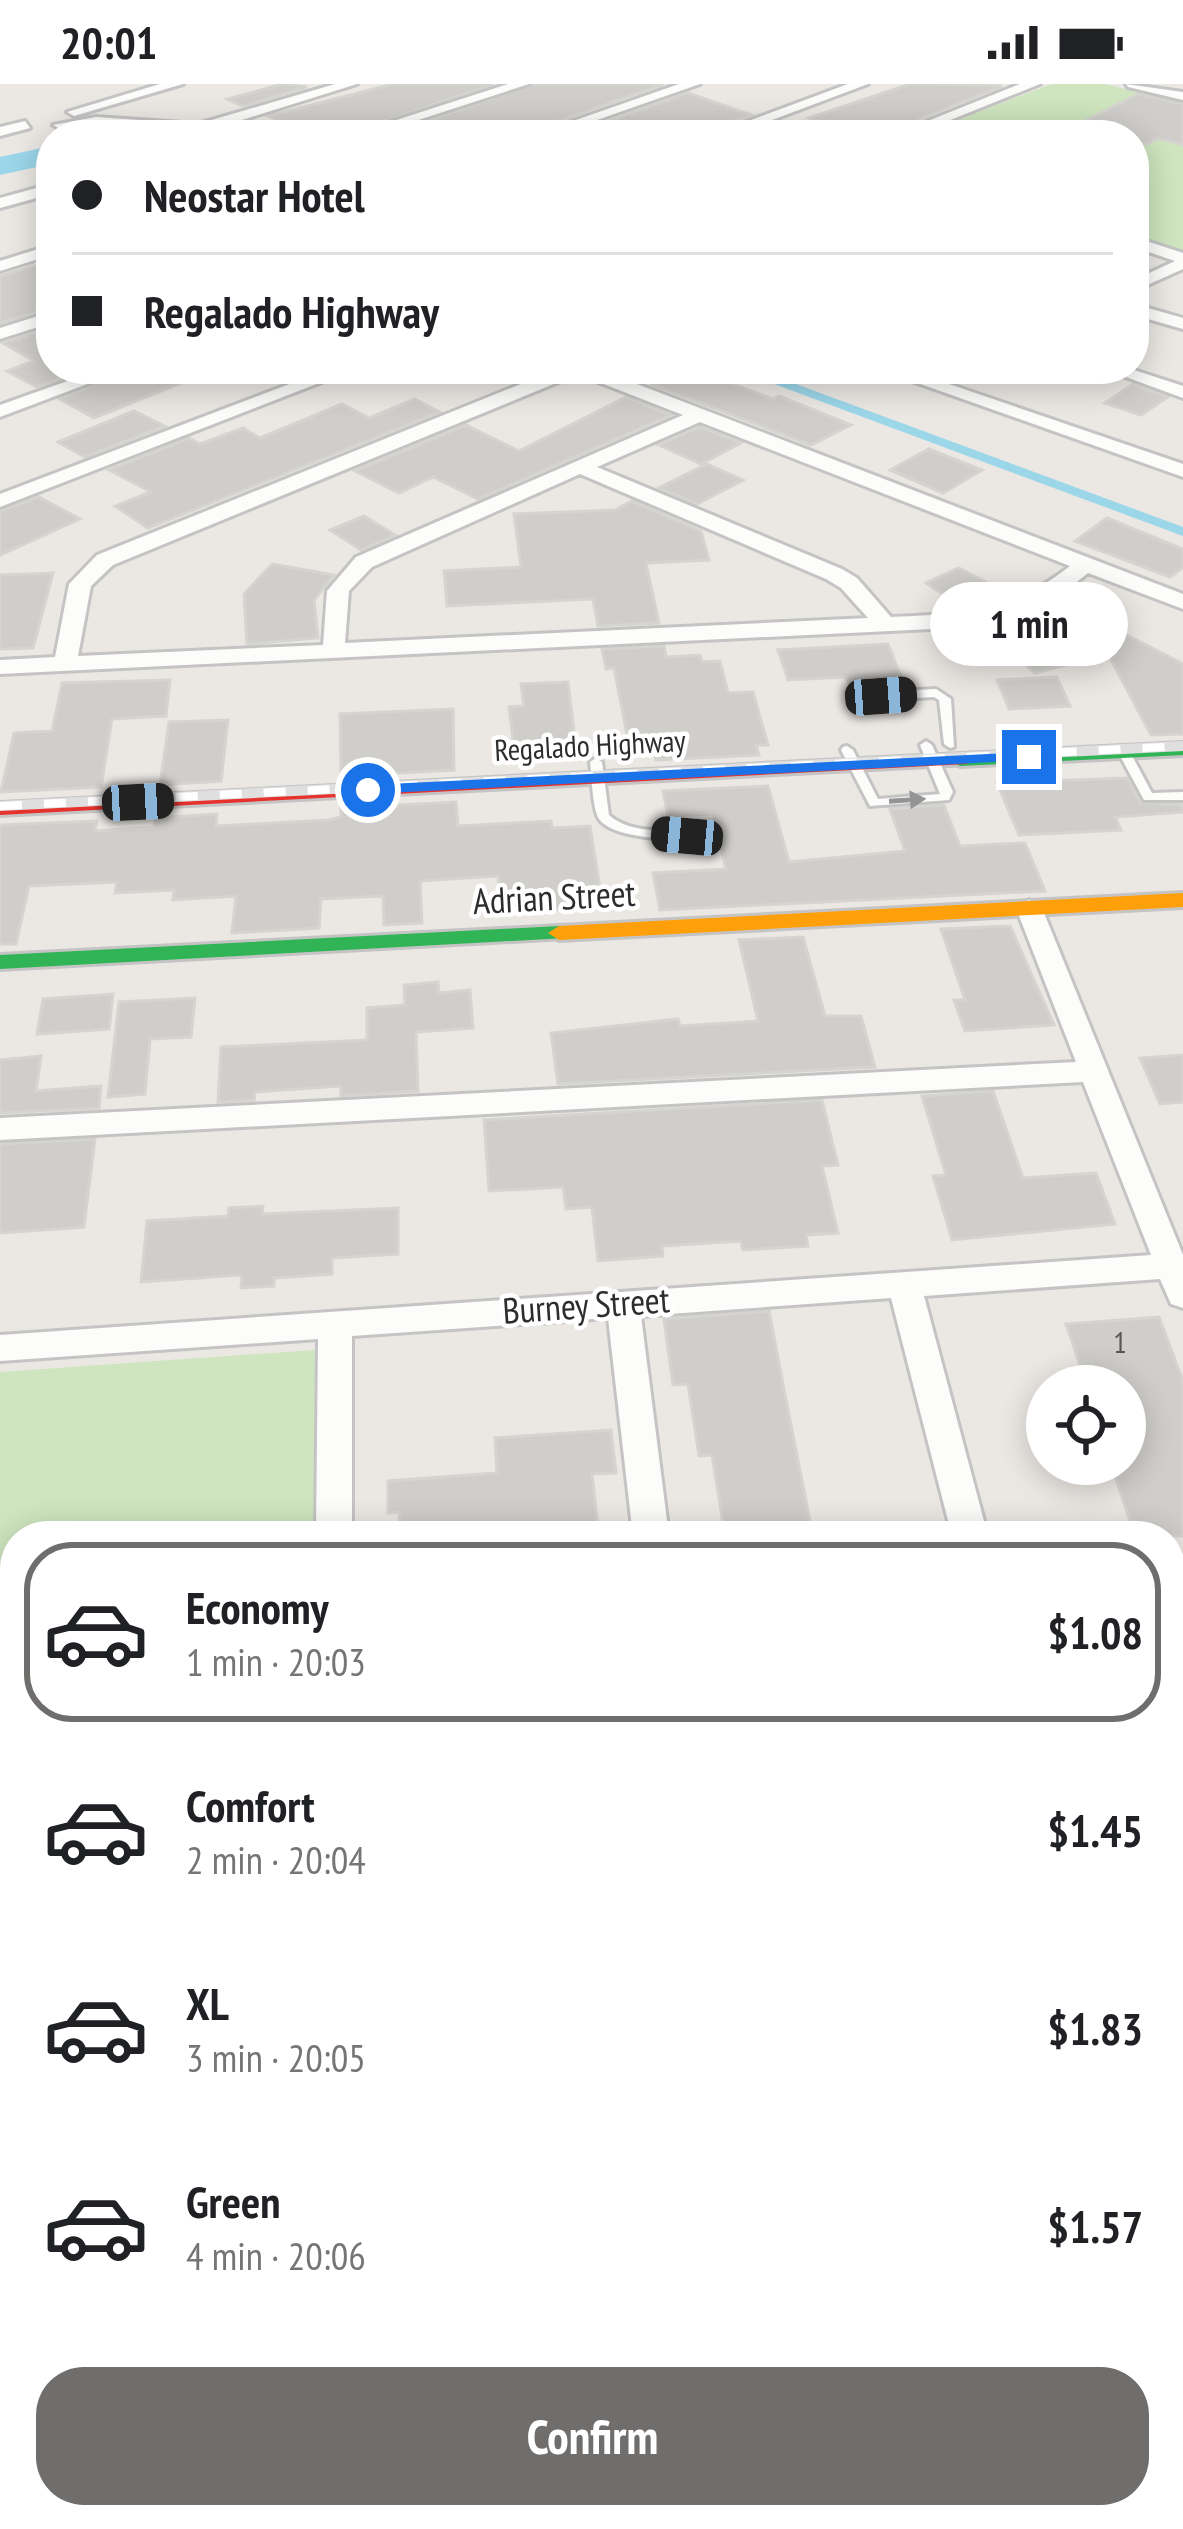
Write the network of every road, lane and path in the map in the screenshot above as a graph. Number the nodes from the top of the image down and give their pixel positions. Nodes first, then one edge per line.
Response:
1 (176, 84) edge
2 (350, 84) edge
3 (522, 84) edge
4 (693, 84) edge
5 (861, 84) edge
6 (1034, 84) edge
7 (1133, 84) edge
8 (1181, 95) edge
9 (70, 120) edge
10 (227, 120) edge
11 (406, 120) edge
12 (585, 120) edge
13 (760, 120) edge
14 (939, 120) edge
15 (25, 125) dead end
16 (0, 132) edge
17 (36, 193) edge
18 (0, 203) edge
19 (1149, 248) edge
20 (36, 255) edge
21 (1183, 261) edge
22 (0, 266) edge
23 (1149, 278) edge
24 (1149, 313) edge
25 (36, 322) edge
26 (1183, 324) edge
27 (0, 334) edge
28 (1149, 381) edge
29 (76, 384) edge
30 (307, 384) edge
31 (541, 384) edge
32 (619, 384) edge
33 (931, 384) edge
34 (1183, 392) edge
35 (0, 411) edge
36 (701, 414) junction
37 (582, 468) junction
38 (1183, 471) edge
39 (0, 501) edge
40 (1084, 565) junction
41 (1183, 602) edge
42 (888, 627) junction
43 (334, 652) junction
44 (64, 664) junction
45 (0, 668) edge
46 (881, 696) dead end
47 (1183, 733) edge
48 (1183, 749) edge
49 (937, 750) junction
50 (1124, 752) junction
51 (849, 758) junction
52 (598, 770) junction
53 (0, 792) edge
54 (1183, 796) edge
55 (0, 808) edge
56 (687, 836) dead end
57 (1183, 900) edge
58 (1029, 908) junction
59 (0, 962) edge
60 (1093, 1071) junction
61 (0, 1130) edge
62 (1177, 1280) edge
63 (904, 1284) junction
64 (622, 1302) junction
65 (335, 1324) junction
66 (0, 1348) edge
67 (334, 1521) edge
68 (650, 1521) edge
69 (966, 1521) edge

1 - 9 street
2 - 10 street
3 - 11 street
4 - 12 street
5 - 13 street
6 - 14 street
7 - 8 street
15 - 16 street
17 - 18 street
19 - 21 street
20 - 22 street
21 - 23 street
24 - 26 street
25 - 27 street
28 - 34 street
29 - 35 street
30 - 39 street
31 - 44 street
32 - 36 street
33 - 38 street
36 - 37 street
36 - 40 street
37 - 42 street
37 - 43 street
40 - 41 street
40 - 42 street
42 - 43 street
43 - 44 street
44 - 45 street
46 - 49 lane
47 - 49 main road, Regalado Highway
48 - 50 main road, Regalado Highway
49 - 50 main road, Regalado Highway
49 - 51 main road, Regalado Highway
51 -> 49 lane
50 - 54 lane
51 - 52 main road, Regalado Highway
52 - 53 main road, Regalado Highway
52 - 55 main road, Regalado Highway
52 - 56 lane
57 - 58 main road, Adrian Street
58 - 59 main road, Adrian Street
58 - 60 street
60 - 61 street
60 - 62 street
62 - 63 street, Burney Street
63 - 64 street, Burney Street
63 - 69 street
64 - 65 street, Burney Street
64 - 68 street
65 - 66 street, Burney Street
65 - 67 street

